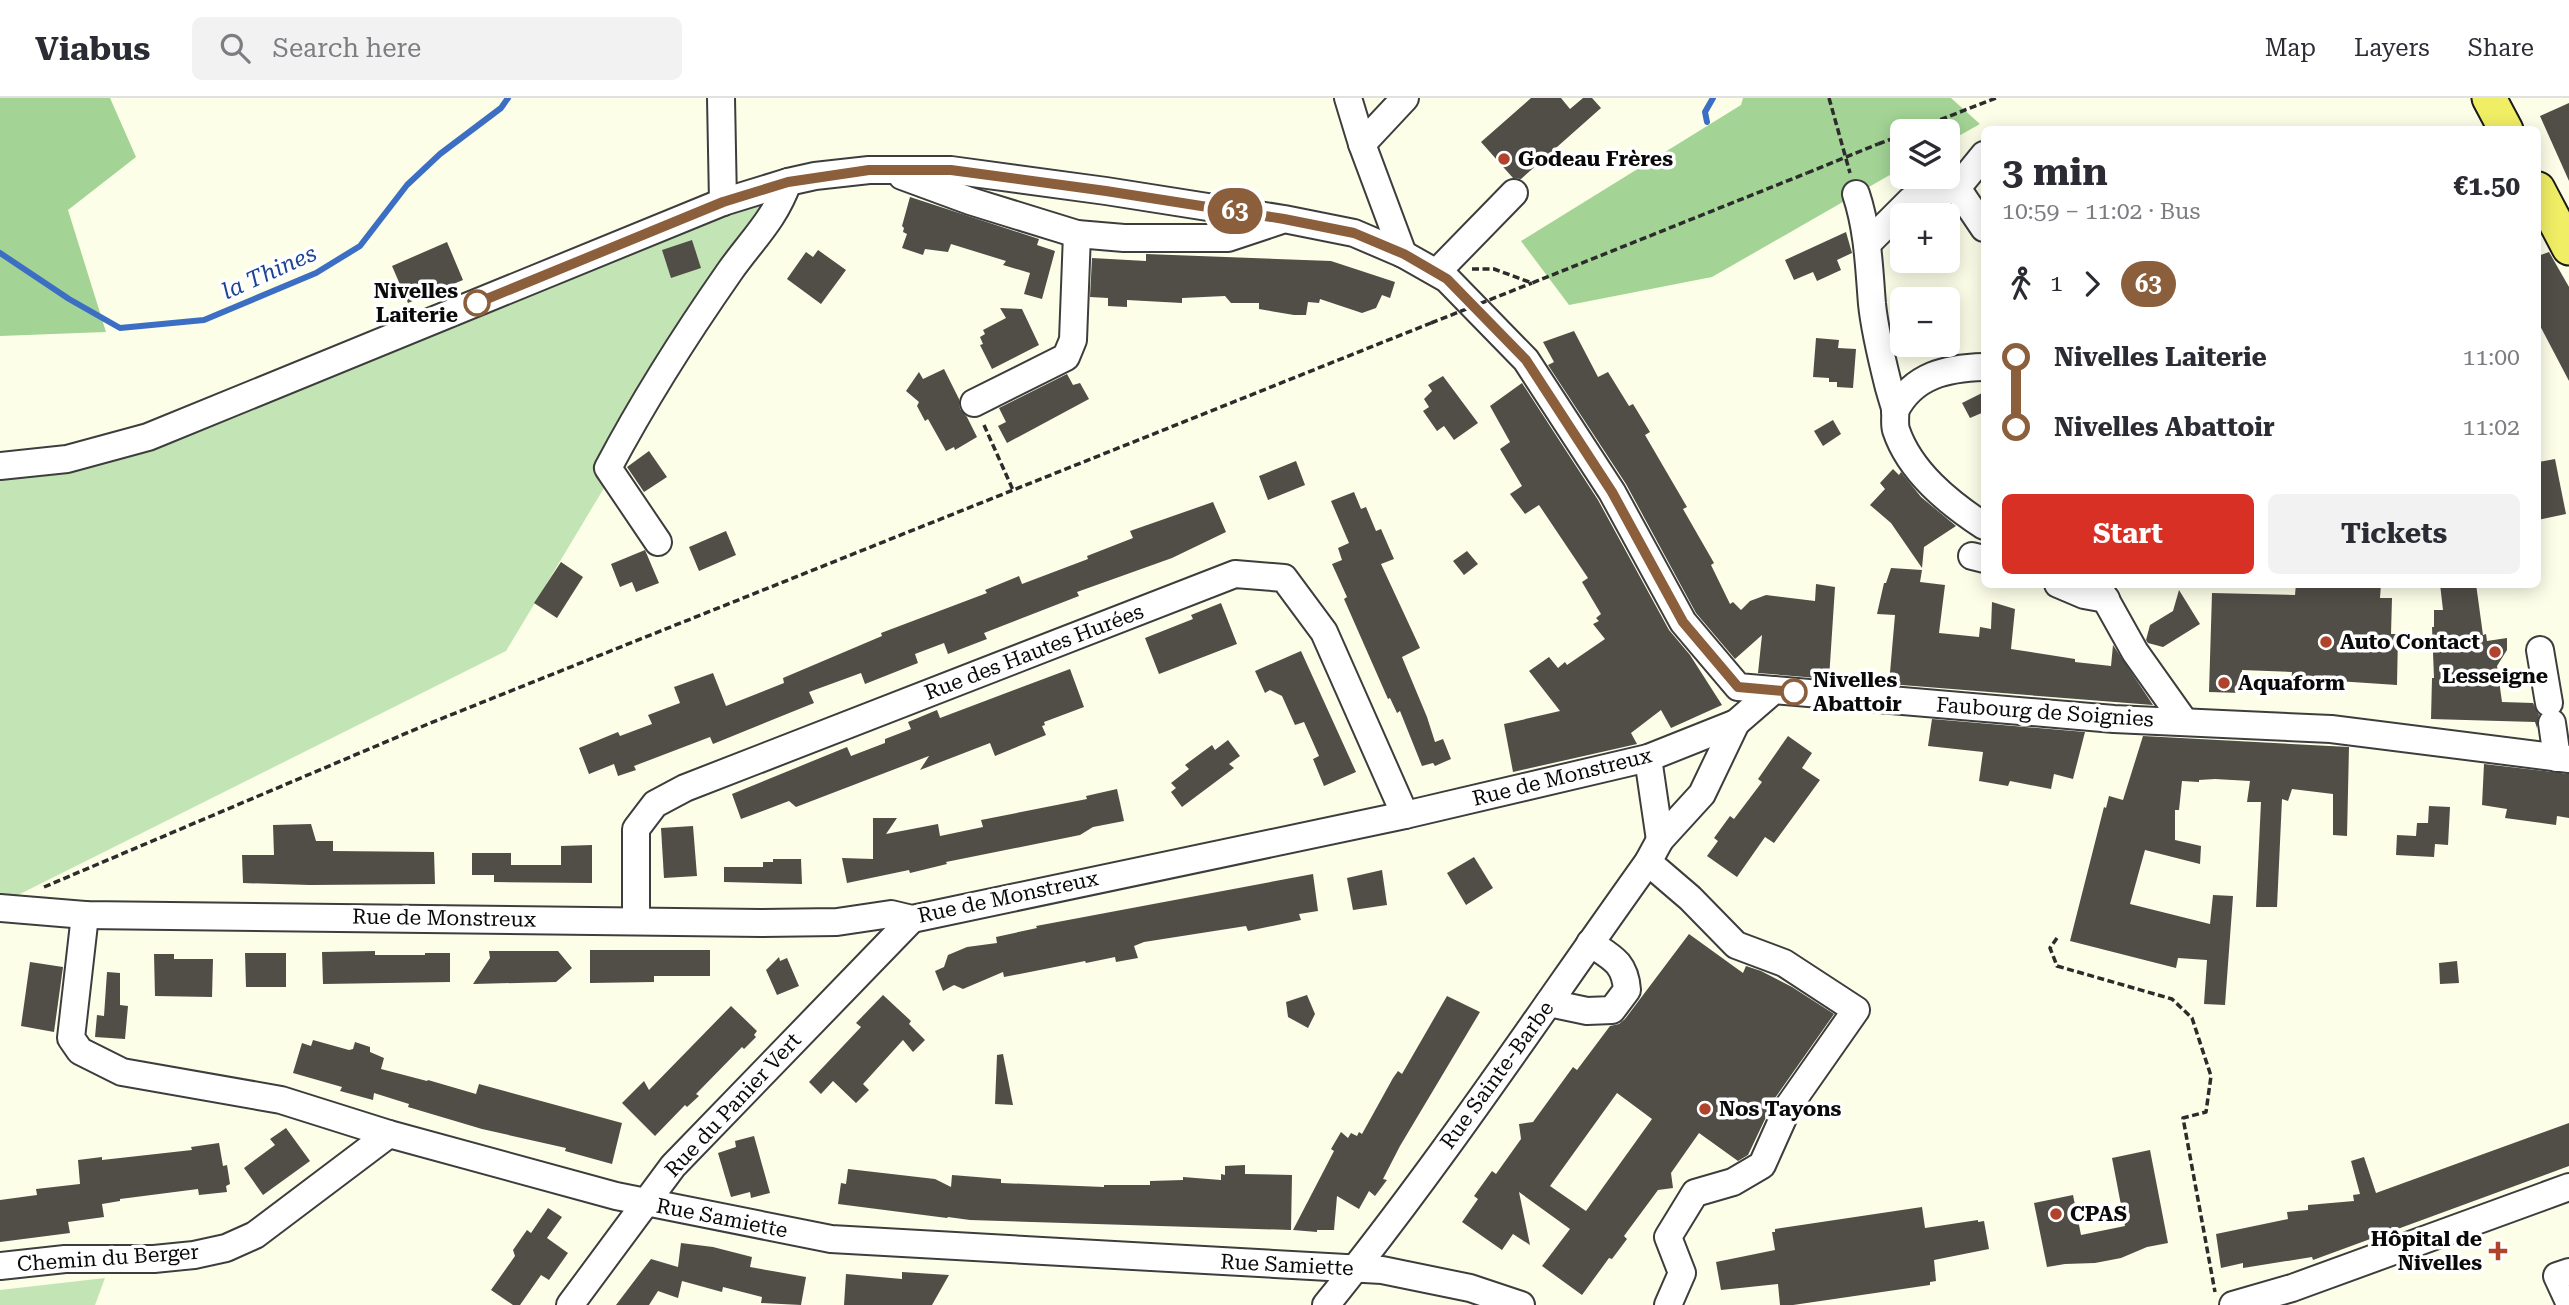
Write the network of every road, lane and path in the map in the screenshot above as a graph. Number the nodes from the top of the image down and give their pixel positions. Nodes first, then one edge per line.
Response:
1 (721, 98) edge
2 (1348, 98) edge
3 (1405, 98) edge
4 (1829, 98) edge
5 (1996, 98) edge
6 (2489, 98) edge
7 (1942, 119) edge
8 (2504, 126) edge
9 (1890, 140) edge
10 (1362, 144) junction
11 (1981, 159) edge
12 (884, 169) junction
13 (788, 182) junction
14 (1960, 184) edge
15 (1953, 189) edge
16 (1958, 189) edge
17 (1514, 192) dead end
18 (1856, 194) joint
19 (2541, 195) edge
20 (723, 202) junction
21 (1284, 219) junction
22 (1981, 224) edge
23 (1076, 234) junction
24 (1868, 243) junction
25 (2569, 248) edge
26 (1404, 254) junction
27 (1442, 276) junction
28 (1532, 283) junction
29 (1981, 367) edge
30 (974, 402) joint
31 (1895, 411) junction
32 (0, 466) edge
33 (1013, 490) junction
34 (1981, 524) edge
35 (658, 542) dead end
36 (2067, 588) edge
37 (2101, 592) edge
38 (2540, 650) dead end
39 (1774, 691) junction
40 (2184, 721) junction
41 (1736, 723) junction
42 (1648, 758) junction
43 (2563, 758) edge
44 (1405, 815) junction
45 (1654, 851) junction
46 (34, 891) dead end
47 (0, 908) edge
48 (85, 915) junction
49 (912, 919) junction
50 (636, 920) junction
51 (2057, 938) dead end
52 (1590, 943) junction
53 (1549, 1003) junction
54 (389, 1135) junction
55 (2569, 1187) edge
56 (644, 1202) junction
57 (0, 1266) edge
58 (1355, 1269) junction
59 (2569, 1272) edge
60 (2224, 1298) edge
61 (2569, 1302) edge
62 (570, 1305) edge
63 (1326, 1305) edge
64 (1521, 1305) edge
65 (1668, 1305) edge

1 - 20 street
2 - 10 street
3 - 10 street
4 - 18 path
5 - 7 path
6 - 8 main road
9 - 28 path, bridge
10 - 26 street
11 - 14 street
12 - 13 street, Faubourg de Soignies
12 - 21 street, Faubourg de Soignies
12 - 23 street
13 - 20 street, Faubourg de Soignies
13 - 35 street
15 - 24 street
16 - 22 street
17 - 27 street
18 - 24 street
19 - 25 main road
20 - 32 street, Faubourg de Soignies
21 - 23 street
21 - 26 street, Faubourg de Soignies
23 - 30 street
24 - 31 street
26 - 27 street, Faubourg de Soignies
27 - 28 path
27 - 39 street, Faubourg de Soignies
28 - 33 path, bridge
29 - 31 street
30 - 33 path
31 - 34 street
33 - 46 path
36 - 37 street
37 - 40 street
38 - 43 street
39 - 40 street, Faubourg de Soignies
39 - 41 street, Rue de Monstreux
40 - 43 street, Faubourg de Soignies
41 - 42 street, Rue de Monstreux
41 - 45 street, Rue Sainte-Barbe
42 - 44 street, Rue de Monstreux
42 - 45 street
44 - 49 street, Rue de Monstreux
44 - 50 street, Rue des Hautes Hurées
45 - 52 street, Rue Sainte-Barbe
45 - 65 street
47 - 48 street, Rue de Monstreux
48 - 50 street, Rue de Monstreux
48 - 54 street, Rue Samiette
49 - 50 street, Rue de Monstreux
49 - 56 street, Rue du Panier Vert
51 - 60 path
52 - 53 street, Rue Sainte-Barbe
52 - 53 street
53 - 58 street, Rue Sainte-Barbe
54 - 56 street, Rue Samiette
54 - 57 street, Chemin du Berger
55 - 60 street
56 - 58 street, Rue Samiette
56 - 62 street, Rue du Panier Vert
58 - 63 street, Rue Sainte-Barbe
58 - 64 street, Rue Samiette
59 - 61 street

